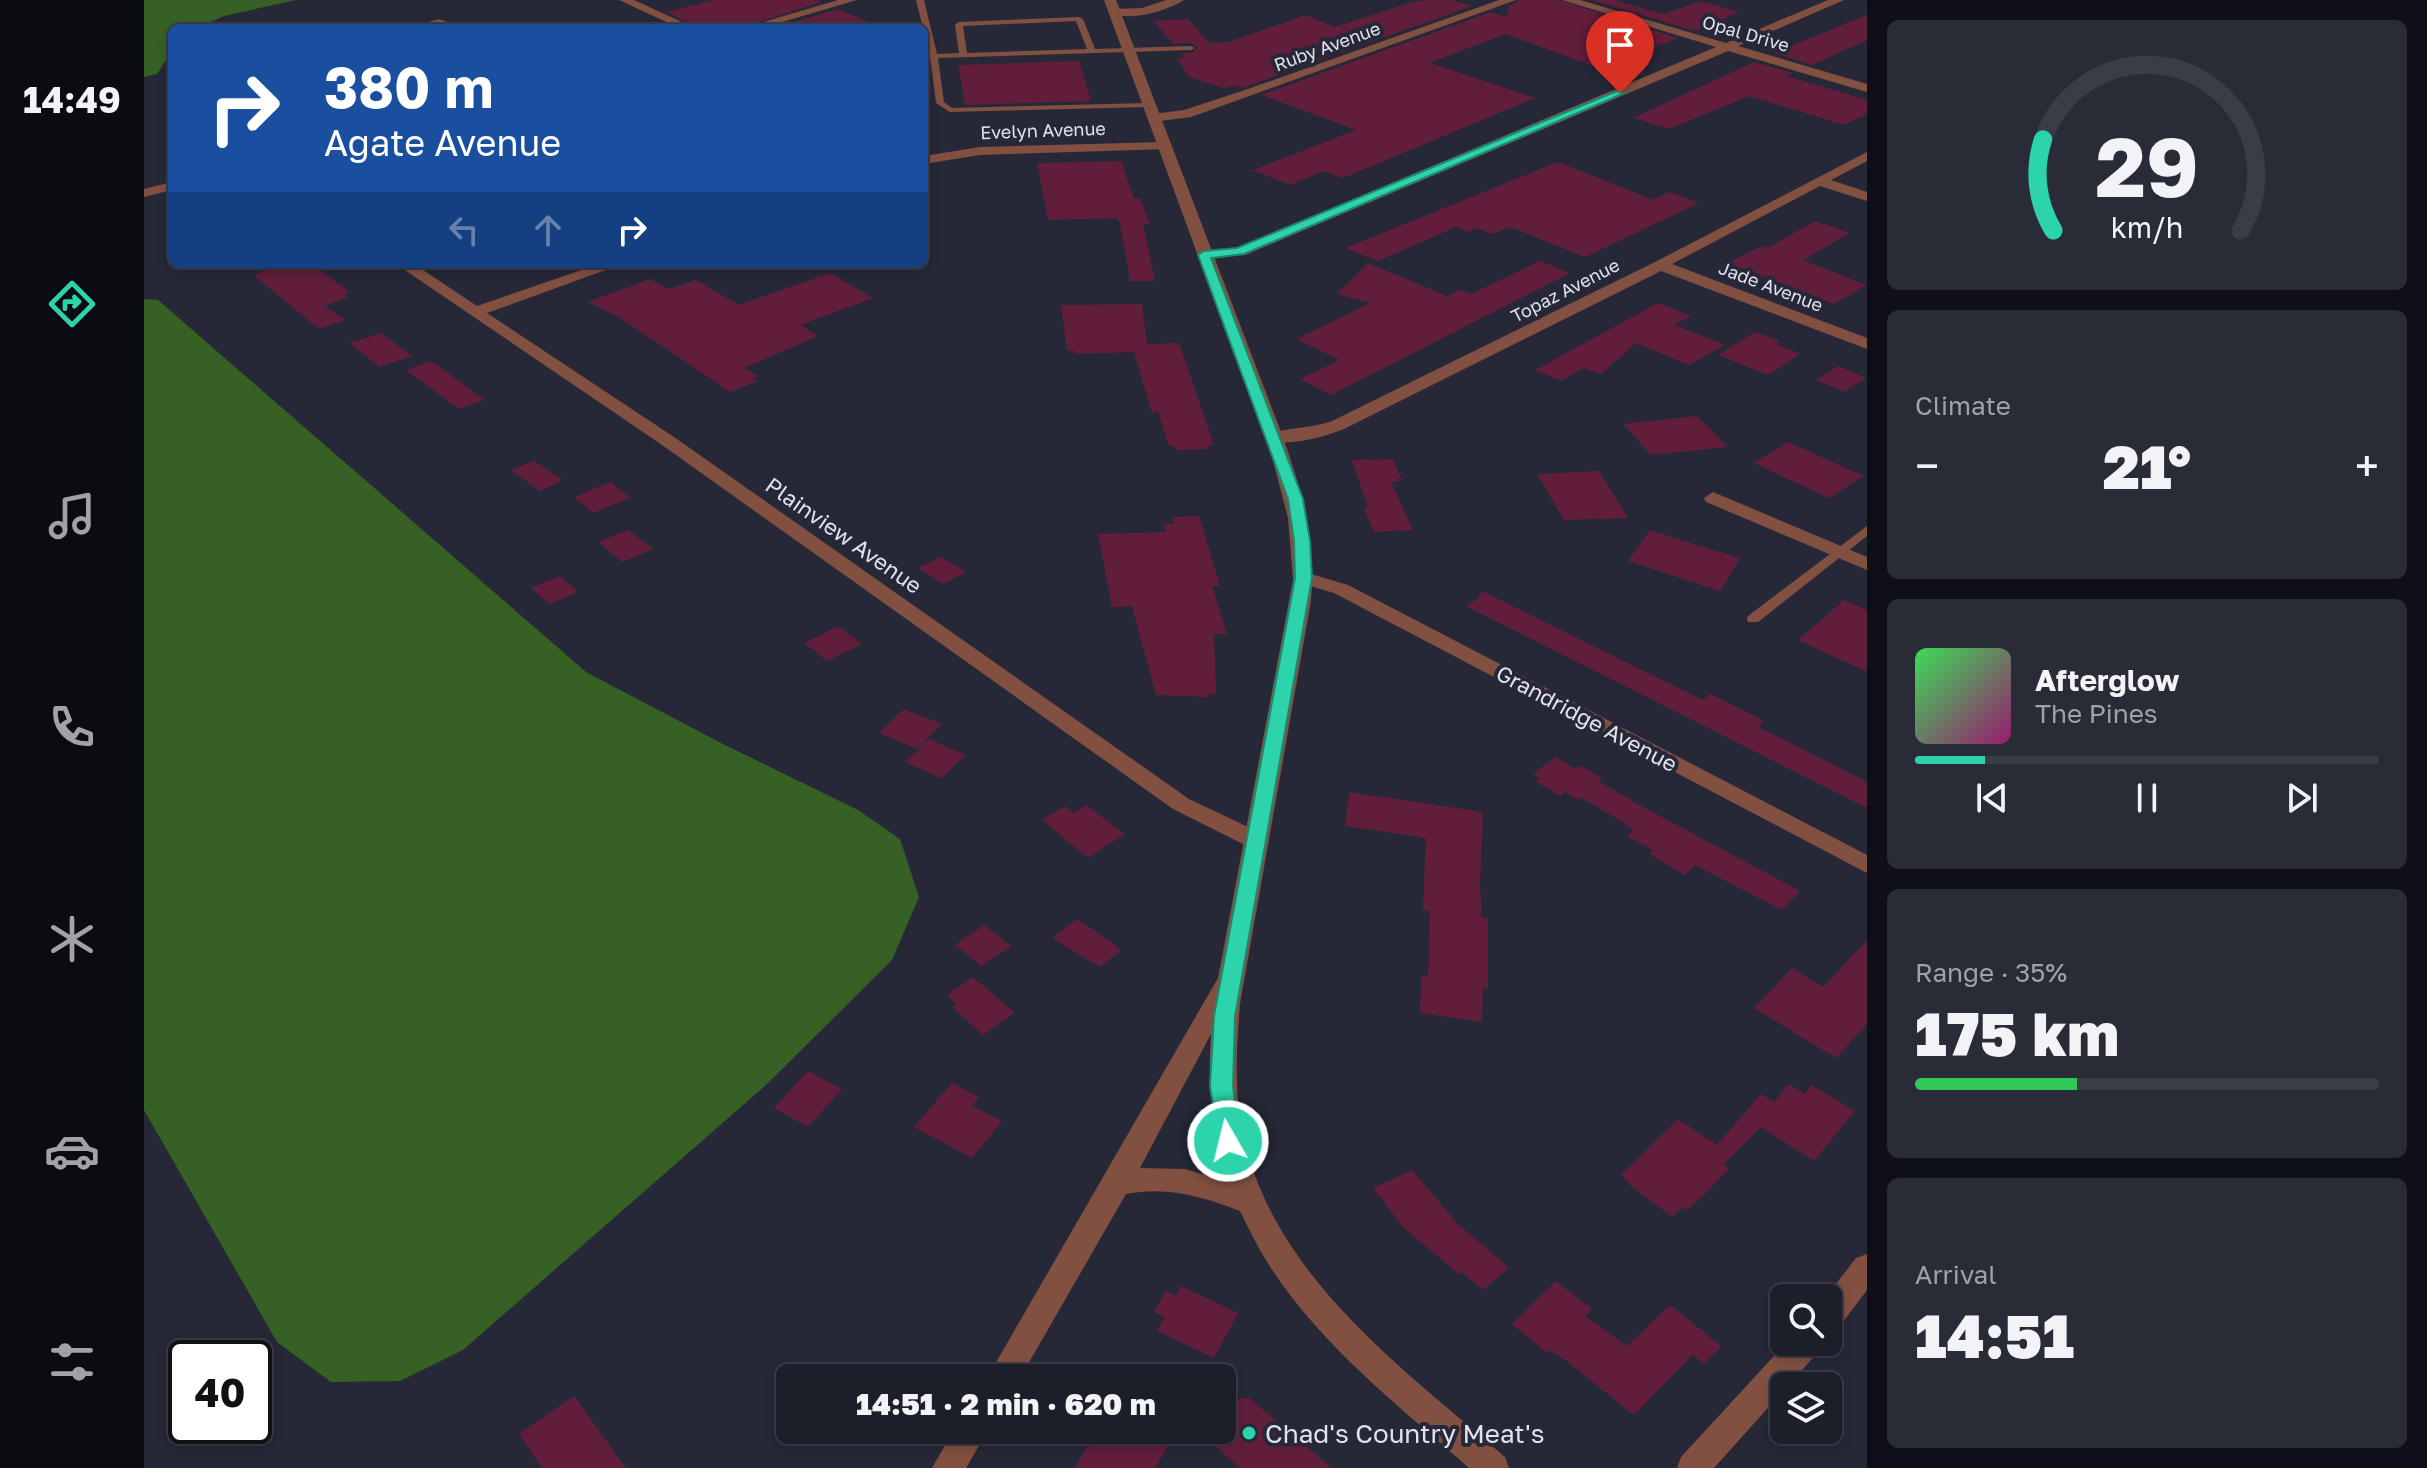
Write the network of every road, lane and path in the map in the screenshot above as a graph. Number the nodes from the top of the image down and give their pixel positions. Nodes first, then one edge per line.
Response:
1 (625, 0) edge
2 (851, 0) edge
3 (920, 0) edge
4 (1178, 0) edge
5 (1510, 0) edge
6 (1568, 0) edge
7 (1838, 0) edge
8 (1112, 6) edge
9 (427, 24) edge
10 (448, 24) edge
11 (680, 24) edge
12 (764, 24) edge
13 (926, 24) edge
14 (928, 32) edge
15 (1728, 47) junction
16 (1191, 48) dead end
17 (1092, 51) junction
18 (1128, 51) junction
19 (963, 55) junction
20 (934, 56) junction
21 (1867, 88) edge
22 (1151, 111) junction
23 (1164, 146) junction
24 (1867, 156) edge
25 (928, 159) edge
26 (1819, 181) junction
27 (168, 187) edge
28 (144, 193) edge
29 (1867, 197) edge
30 (1204, 255) junction
31 (1660, 265) junction
32 (410, 268) edge
33 (602, 268) edge
34 (474, 312) junction
35 (1867, 344) edge
36 (1274, 437) junction
37 (1713, 498) dead end
38 (1867, 530) edge
39 (1840, 552) junction
40 (1867, 564) edge
41 (1304, 578) junction
42 (1753, 619) dead end
43 (1257, 841) junction
44 (1867, 865) edge
45 (1232, 971) junction
46 (1117, 1184) junction
47 (1250, 1202) junction
48 (1867, 1267) edge
49 (1842, 1299) edge
50 (1794, 1356) edge
51 (1011, 1364) edge
52 (963, 1444) edge
53 (948, 1468) edge
54 (1493, 1468) edge
55 (1693, 1468) edge

1 - 11 street
2 - 12 street
3 - 13 lane
4 - 8 street
5 - 22 street, Ruby Avenue
6 - 15 street, Opal Drive
7 - 15 street
8 - 18 street
9 - 10 lane
14 - 20 lane
15 - 21 street, Opal Drive
15 - 30 street
16 - 18 lane
17 - 18 lane
17 - 19 lane
17 - 19 lane
18 - 22 street
19 - 20 lane
20 - 22 lane
22 - 23 street
23 - 25 street, Evelyn Avenue
23 - 30 street
24 - 26 street, Topaz Avenue
26 - 29 street
26 - 31 street, Topaz Avenue
27 - 28 street
30 - 36 street
31 - 35 street, Jade Avenue
31 - 36 street, Topaz Avenue
32 - 34 street, Plainview Avenue
33 - 34 street
34 - 43 street, Plainview Avenue
36 - 41 street
37 - 39 street
38 - 39 lane
39 - 40 street
39 - 42 lane
41 - 43 street
41 - 44 street, Grandridge Avenue
43 - 45 street
45 - 46 street
45 - 47 street
46 - 47 street
46 - 51 street
47 - 54 street
48 - 49 street
50 - 55 street
52 - 53 street

